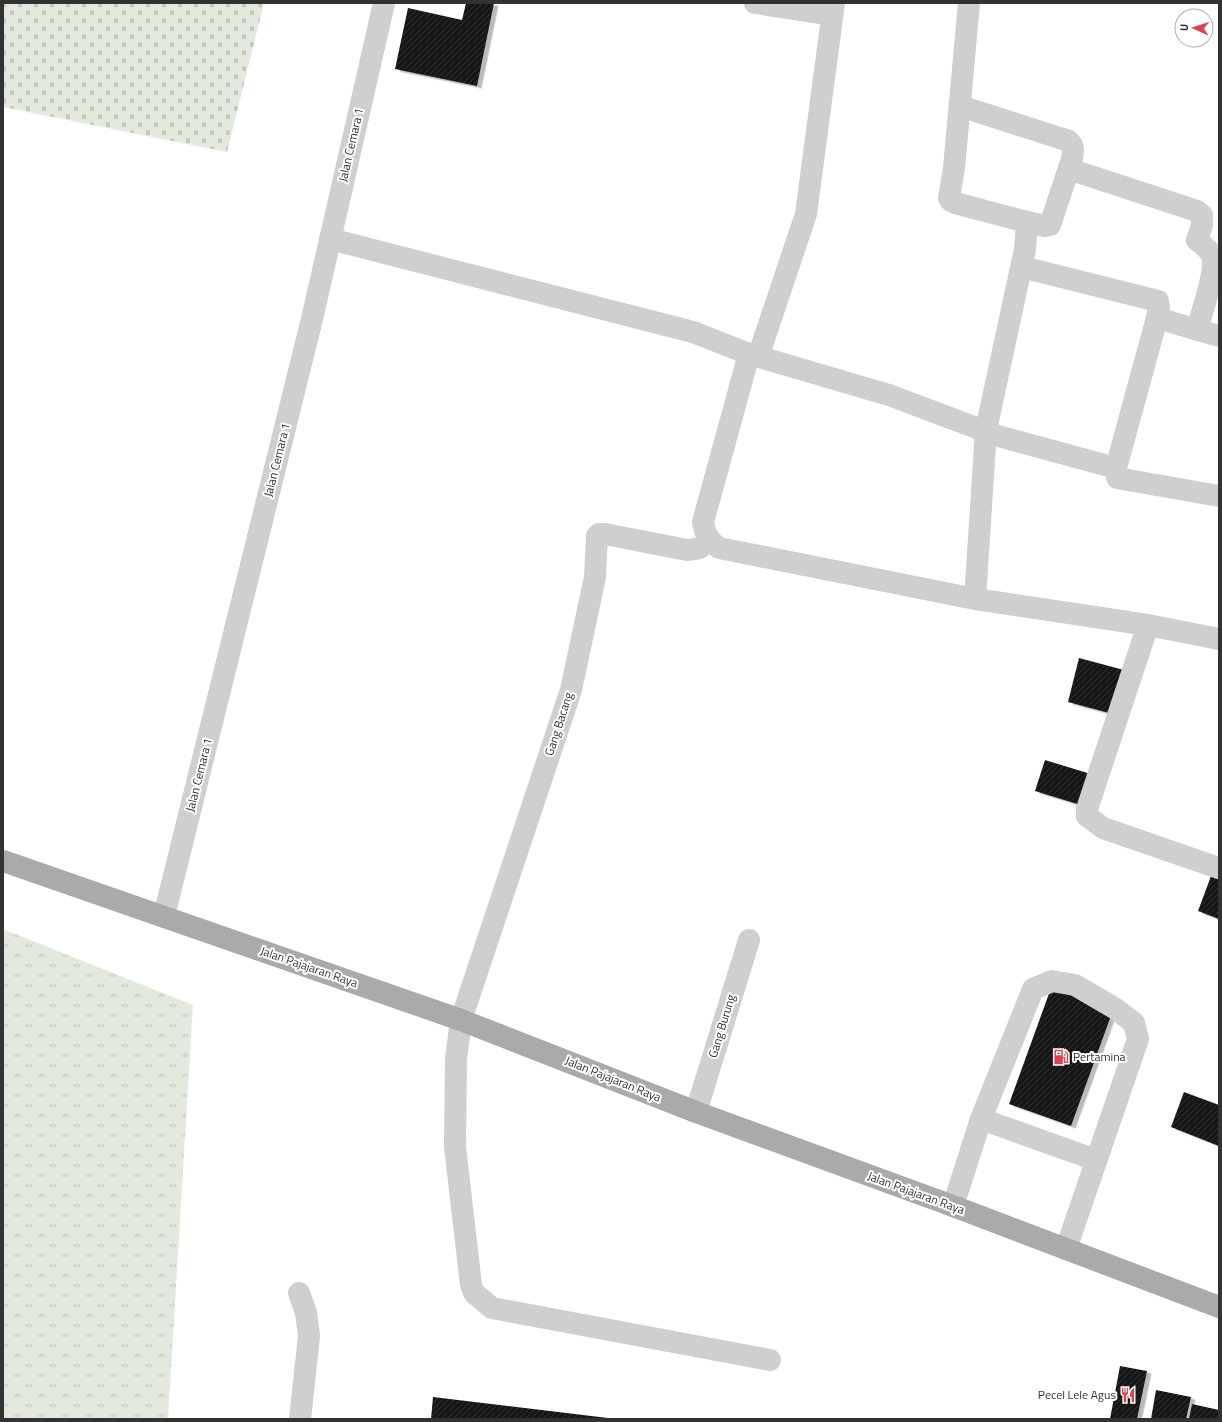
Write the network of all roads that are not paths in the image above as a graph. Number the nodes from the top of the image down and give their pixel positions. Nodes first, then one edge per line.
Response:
1 (384, 3) edge
2 (755, 3) edge
3 (969, 3) edge
4 (833, 9) edge
5 (960, 106) junction
6 (1069, 169) junction
7 (1027, 222) junction
8 (330, 239) junction
9 (1022, 267) junction
10 (1157, 318) junction
11 (1197, 330) junction
12 (1219, 336) edge
13 (754, 356) junction
14 (986, 430) junction
15 (1116, 468) junction
16 (1219, 496) edge
17 (708, 538) junction
18 (975, 599) junction
19 (1148, 625) junction
20 (1219, 639) edge
21 (3, 861) edge
22 (1219, 868) edge
23 (164, 916) junction
24 (749, 940) dead end
25 (461, 1020) junction
26 (696, 1112) junction
27 (981, 1119) junction
28 (1096, 1160) junction
29 (953, 1206) junction
30 (1066, 1249) junction
31 (299, 1293) dead end
32 (1219, 1307) edge
33 (770, 1360) dead end
34 (300, 1419) edge

1 - 8 street, Jalan Cemara 1
2 - 4 street
3 - 5 street
4 - 13 street
5 - 6 street
5 - 7 street
6 - 7 street
6 - 11 street
7 - 9 street
8 - 13 street
8 - 23 street, Jalan Cemara 1
9 - 10 street
9 - 14 street
10 - 11 street
10 - 15 street
11 - 12 street
13 - 14 street
13 - 17 street
14 - 15 street
14 - 18 street
15 - 16 street
17 - 18 street
17 - 25 street, Gang Bacang
18 - 19 street
19 - 20 street
19 - 22 street
21 - 23 main road, Jalan Pajajaran Raya
23 - 25 main road, Jalan Pajajaran Raya
24 - 26 street, Gang Burung
25 - 26 main road, Jalan Pajajaran Raya
25 - 33 street
26 - 29 main road, Jalan Pajajaran Raya
27 - 28 street
27 - 28 street
27 - 29 street
28 - 30 street
29 - 30 main road, Jalan Pajajaran Raya
30 - 32 main road, Jalan Pajajaran Raya
31 - 34 street

